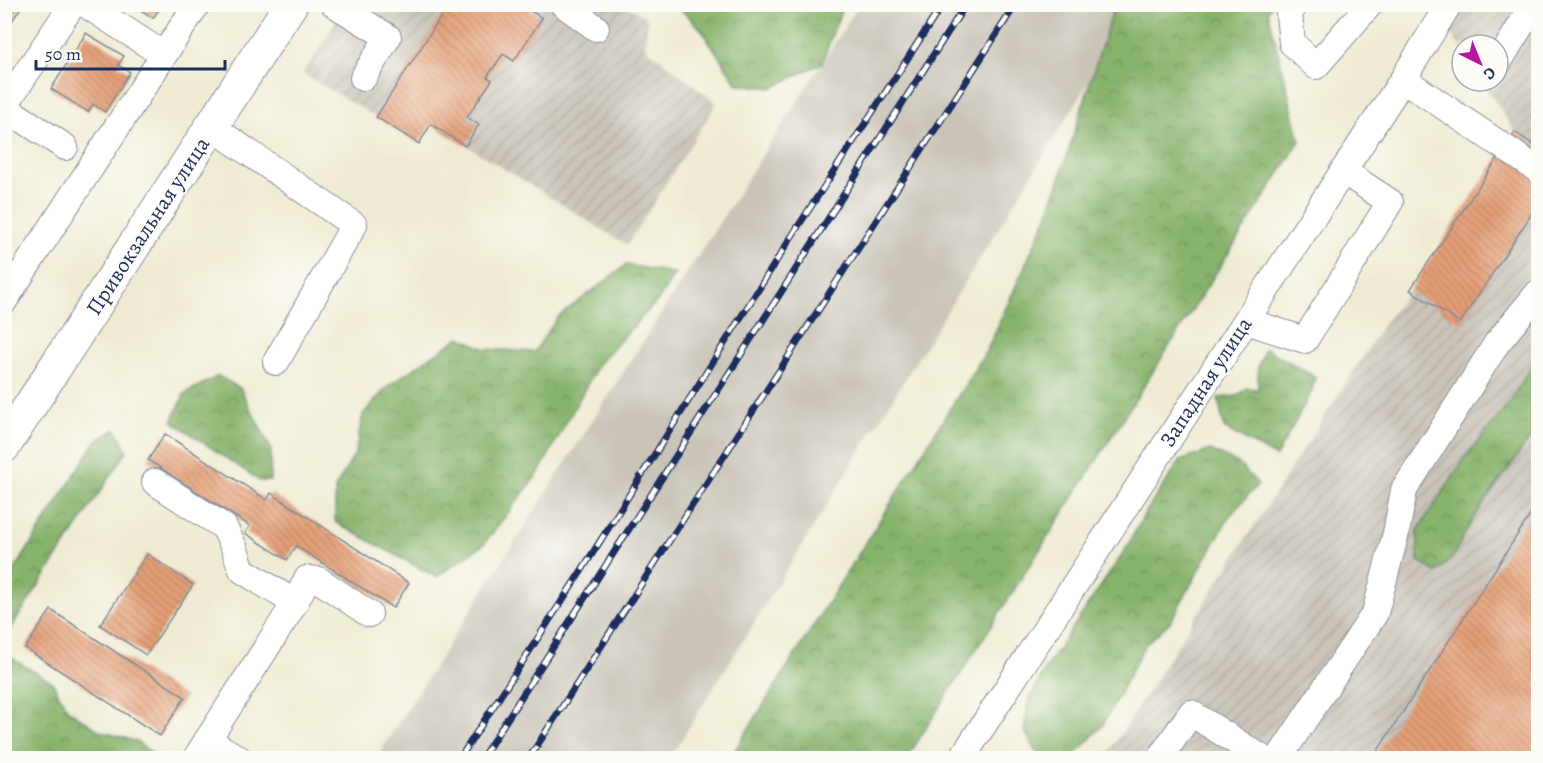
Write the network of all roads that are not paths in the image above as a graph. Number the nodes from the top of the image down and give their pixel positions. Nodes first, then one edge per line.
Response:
1 (73, 4) edge
2 (85, 4) edge
3 (197, 4) edge
4 (291, 4) edge
5 (334, 4) edge
6 (563, 4) edge
7 (1295, 4) edge
8 (1370, 4) edge
9 (1449, 4) edge
10 (1534, 4) edge
11 (366, 13) edge
12 (596, 28) dead end
13 (1510, 43) edge
14 (164, 55) junction
15 (363, 78) dead end
16 (1403, 79) junction
17 (4, 107) edge
18 (212, 127) junction
19 (65, 147) dead end
20 (1539, 170) edge
21 (1343, 171) junction
22 (1539, 293) edge
23 (4, 301) edge
24 (1246, 321) junction
25 (276, 362) dead end
26 (4, 446) edge
27 (155, 482) dead end
28 (295, 603) junction
29 (369, 614) dead end
30 (202, 749) edge
31 (238, 759) edge
32 (962, 759) edge
33 (1160, 759) edge
34 (1262, 759) edge
35 (1279, 759) edge

1 - 17 street
2 - 14 street
3 - 14 street
4 - 18 main road, Привокзальная улица
5 - 11 street
6 - 12 street
7 - 8 street
9 - 16 street, Западная улица
10 - 13 street
11 - 15 street
14 - 23 street
16 - 20 street
16 - 21 street, Западная улица
17 - 19 street
18 - 25 street
18 - 26 main road, Привокзальная улица
21 - 24 street, Западная улица
21 - 24 street
22 - 35 street
24 - 32 street, Западная улица
27 - 28 street
28 - 29 street
28 - 30 street
30 - 31 street
33 - 34 street

